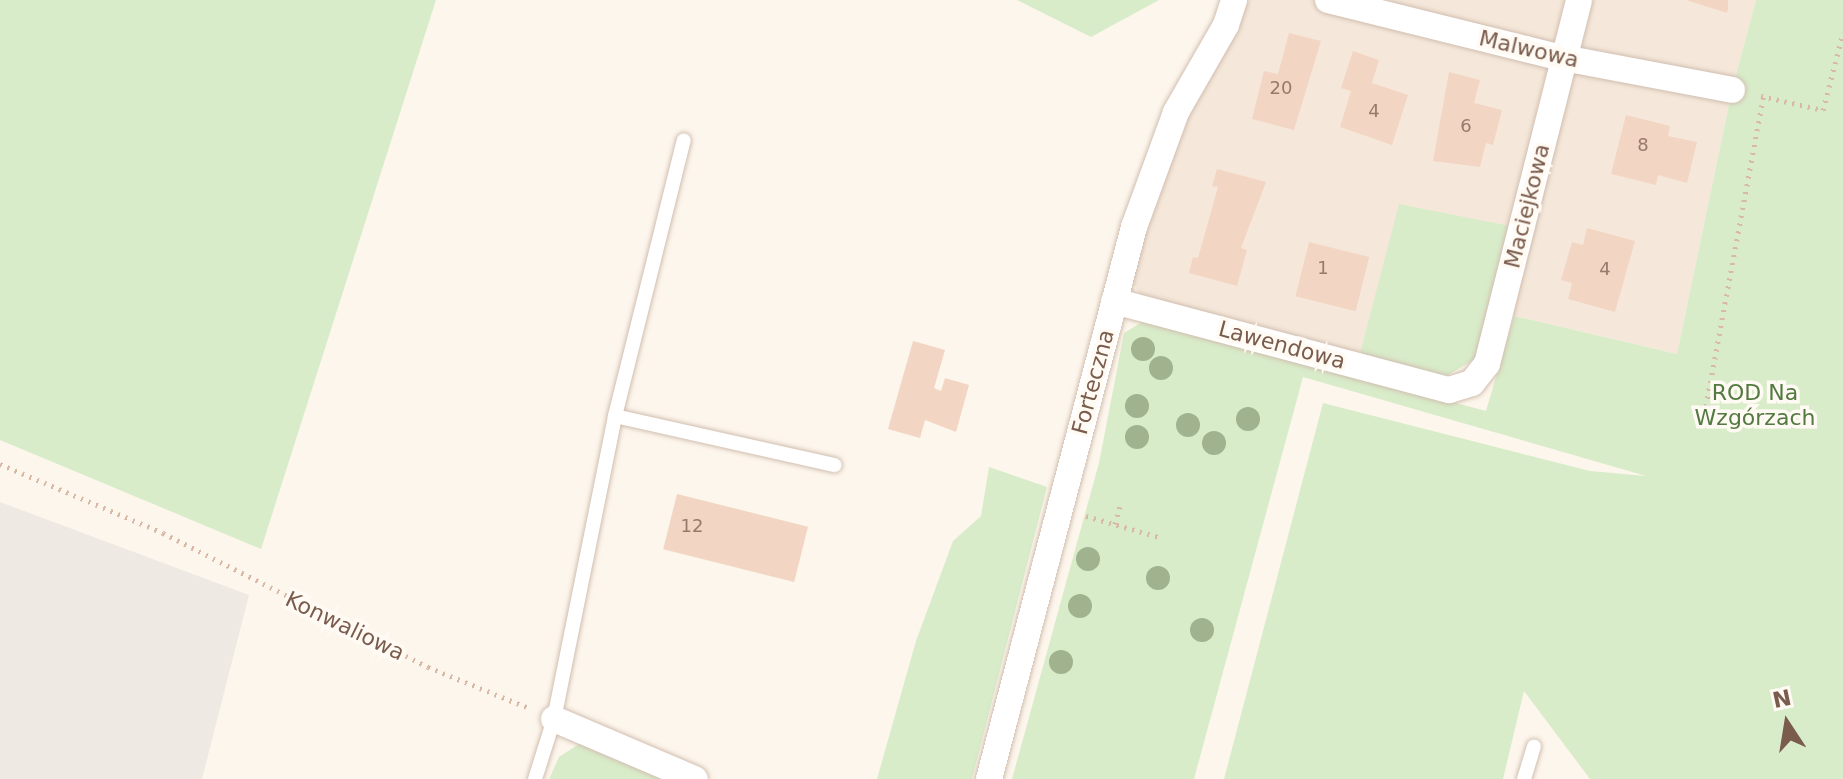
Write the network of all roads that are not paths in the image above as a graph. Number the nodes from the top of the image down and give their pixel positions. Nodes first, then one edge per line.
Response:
1 (1234, 0) edge
2 (1328, 0) edge
3 (1579, 0) edge
4 (1563, 58) junction
5 (1732, 90) road end
6 (684, 140) dead end
7 (1114, 301) junction
8 (1449, 390) joint
9 (615, 416) junction
10 (835, 465) dead end
11 (554, 719) junction
12 (1534, 746) dead end
13 (535, 779) edge
14 (695, 779) edge
15 (989, 779) edge
16 (1524, 779) edge

1 - 7 street, Forteczna
2 - 4 street, Malwowa
3 - 4 street, Maciejkowa
4 - 5 street, Malwowa
4 - 8 street, Maciejkowa
6 - 9 lane
7 - 8 street, Lawendowa
7 - 15 street, Forteczna
9 - 10 lane
9 - 11 lane
11 - 13 lane
11 - 14 street
12 - 16 lane

